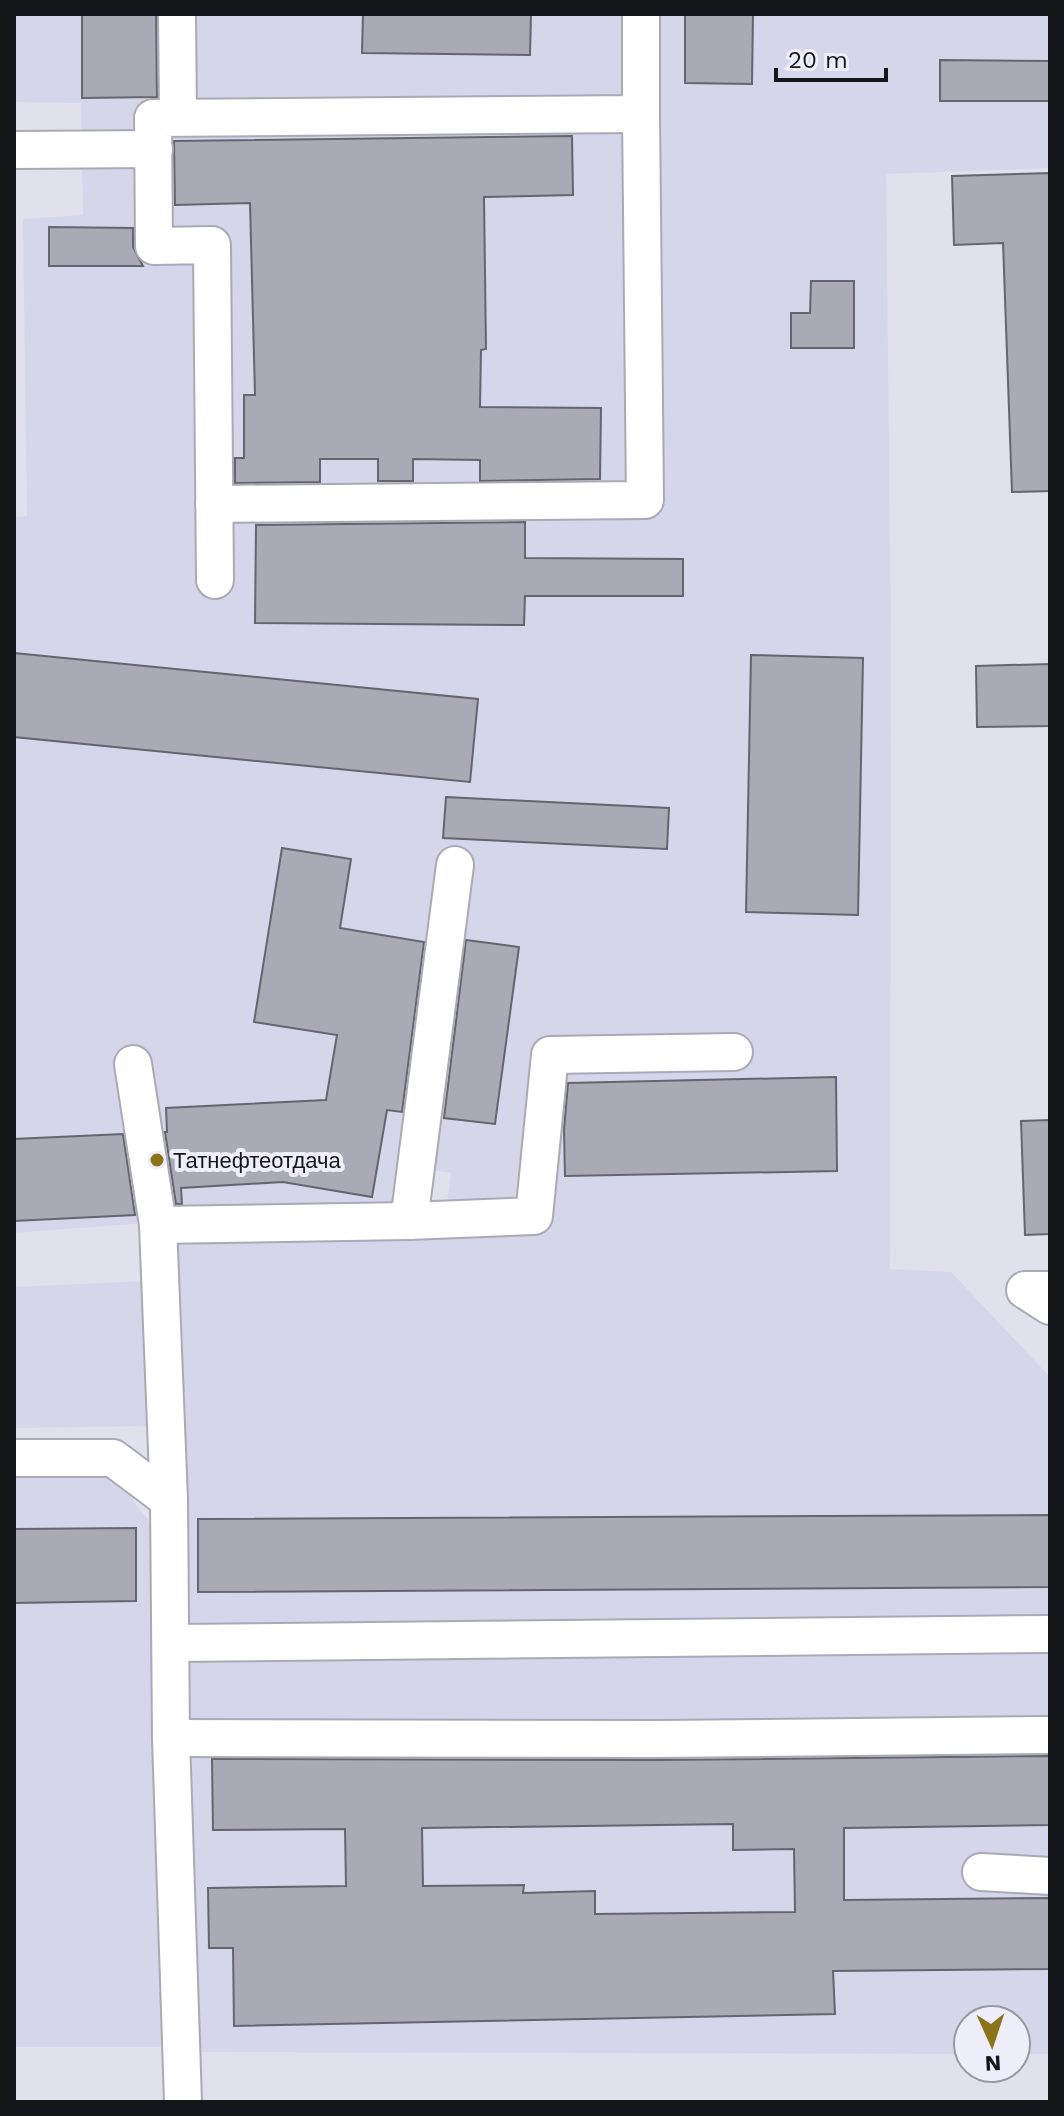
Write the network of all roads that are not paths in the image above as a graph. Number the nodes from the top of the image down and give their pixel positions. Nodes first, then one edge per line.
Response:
1 (177, 14) edge
2 (641, 14) edge
3 (641, 114) junction
4 (178, 117) junction
5 (154, 149) junction
6 (14, 150) edge
7 (214, 504) junction
8 (215, 580) dead end
9 (455, 865) dead end
10 (734, 1052) dead end
11 (133, 1064) dead end
12 (409, 1221) junction
13 (158, 1225) junction
14 (1050, 1290) edge
15 (1050, 1306) edge
16 (14, 1458) edge
17 (169, 1500) junction
18 (1050, 1634) edge
19 (172, 1643) junction
20 (1050, 1735) edge
21 (171, 1738) junction
22 (981, 1872) dead end
23 (1050, 1876) edge
24 (183, 2102) edge

1 - 4 lane
2 - 3 lane
3 - 4 lane
3 - 7 lane
4 - 5 lane
5 - 6 lane
5 - 7 lane
7 - 8 lane
9 - 12 lane
10 - 12 lane
11 - 13 lane
12 - 13 lane
13 - 17 lane
14 - 15 lane
16 - 17 lane
17 - 19 lane
18 - 19 lane
19 - 21 lane
20 - 21 lane
21 - 24 lane
22 - 23 lane

